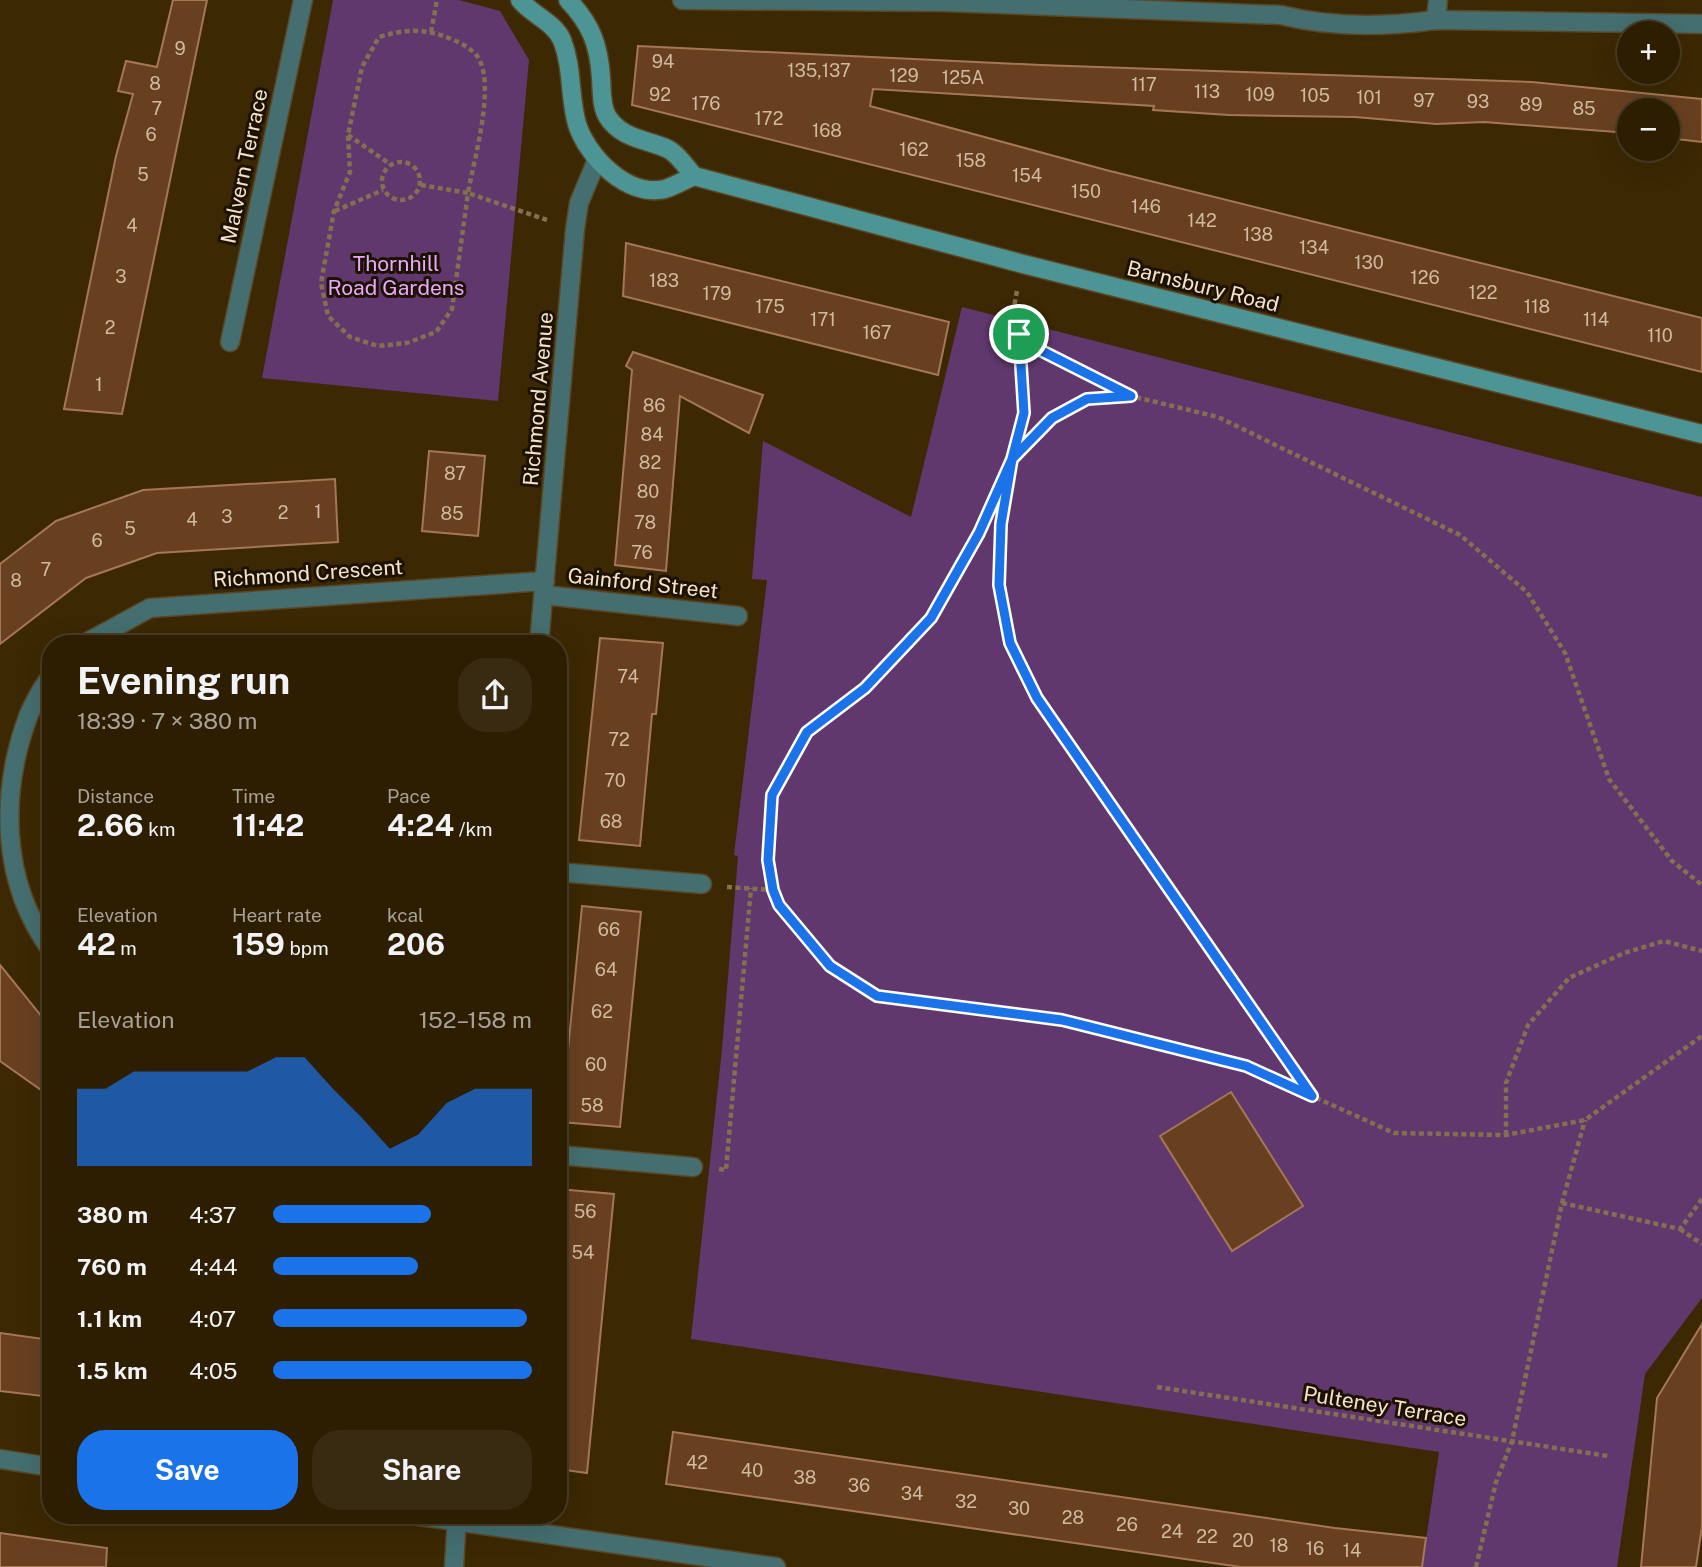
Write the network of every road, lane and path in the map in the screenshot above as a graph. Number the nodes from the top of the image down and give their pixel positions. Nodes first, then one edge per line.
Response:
1 (303, 0) edge
2 (437, 0) edge
3 (520, 0) edge
4 (568, 0) edge
5 (682, 0) edge
6 (1438, 0) edge
7 (1436, 20) junction
8 (1702, 24) edge
9 (431, 32) junction
10 (348, 135) junction
11 (597, 162) junction
12 (390, 164) junction
13 (694, 176) junction
14 (421, 185) junction
15 (383, 190) junction
16 (468, 193) junction
17 (334, 211) junction
18 (575, 229) junction
19 (1023, 264) junction
20 (1019, 334) junction
21 (230, 341) dead end
22 (1131, 396) junction
23 (1702, 434) edge
24 (1012, 459) junction
25 (544, 588) junction
26 (738, 615) dead end
27 (100, 635) edge
28 (540, 635) edge
29 (42, 692) edge
30 (567, 873) edge
31 (702, 884) joint
32 (1702, 885) edge
33 (751, 888) junction
34 (773, 890) junction
35 (42, 935) edge
36 (1702, 951) edge
37 (1702, 1036) edge
38 (1312, 1096) junction
39 (1586, 1120) junction
40 (1506, 1135) junction
41 (567, 1156) edge
42 (693, 1167) joint
43 (1702, 1199) edge
44 (1562, 1203) junction
45 (1680, 1229) junction
46 (1702, 1244) edge
47 (1157, 1387) dead end
48 (1513, 1441) junction
49 (1608, 1456) dead end
50 (0, 1459) edge
51 (42, 1466) edge
52 (457, 1524) edge
53 (490, 1524) edge
54 (454, 1567) edge
55 (776, 1567) edge
56 (1476, 1567) edge

1 - 21 street, Malvern Terrace
2 - 9 path
3 - 11 street
4 - 13 street
5 - 7 street
6 - 7 street
7 - 8 street
9 - 10 path
9 - 16 path
10 - 12 path
10 - 17 path
11 - 13 street
11 - 18 street, Richmond Avenue
12 - 14 path
12 - 15 path
13 - 19 street, Barnsbury Road
14 - 15 path
14 - 16 path
15 - 17 path
16 - 17 path
16 - 18 path
18 - 25 street, Richmond Avenue
19 - 20 path
19 - 23 street, Barnsbury Road
20 - 22 path
20 - 24 path
22 - 24 path
22 - 32 path
24 - 34 path
24 - 38 path
25 - 26 street, Gainford Street
25 - 27 street, Richmond Crescent
25 - 28 street, Richmond Avenue
29 - 35 street
30 - 31 street
31 - 33 path
33 - 34 path
33 - 42 path
34 - 38 path
36 - 40 path
37 - 39 path
38 - 40 path
39 - 40 path
39 - 44 path
41 - 42 street
43 - 45 path
44 - 45 path
44 - 48 path
45 - 46 path
47 - 48 path, Pulteney Terrace
48 - 49 path, Pulteney Terrace
48 - 56 path
50 - 51 street
52 - 54 street
53 - 55 street

